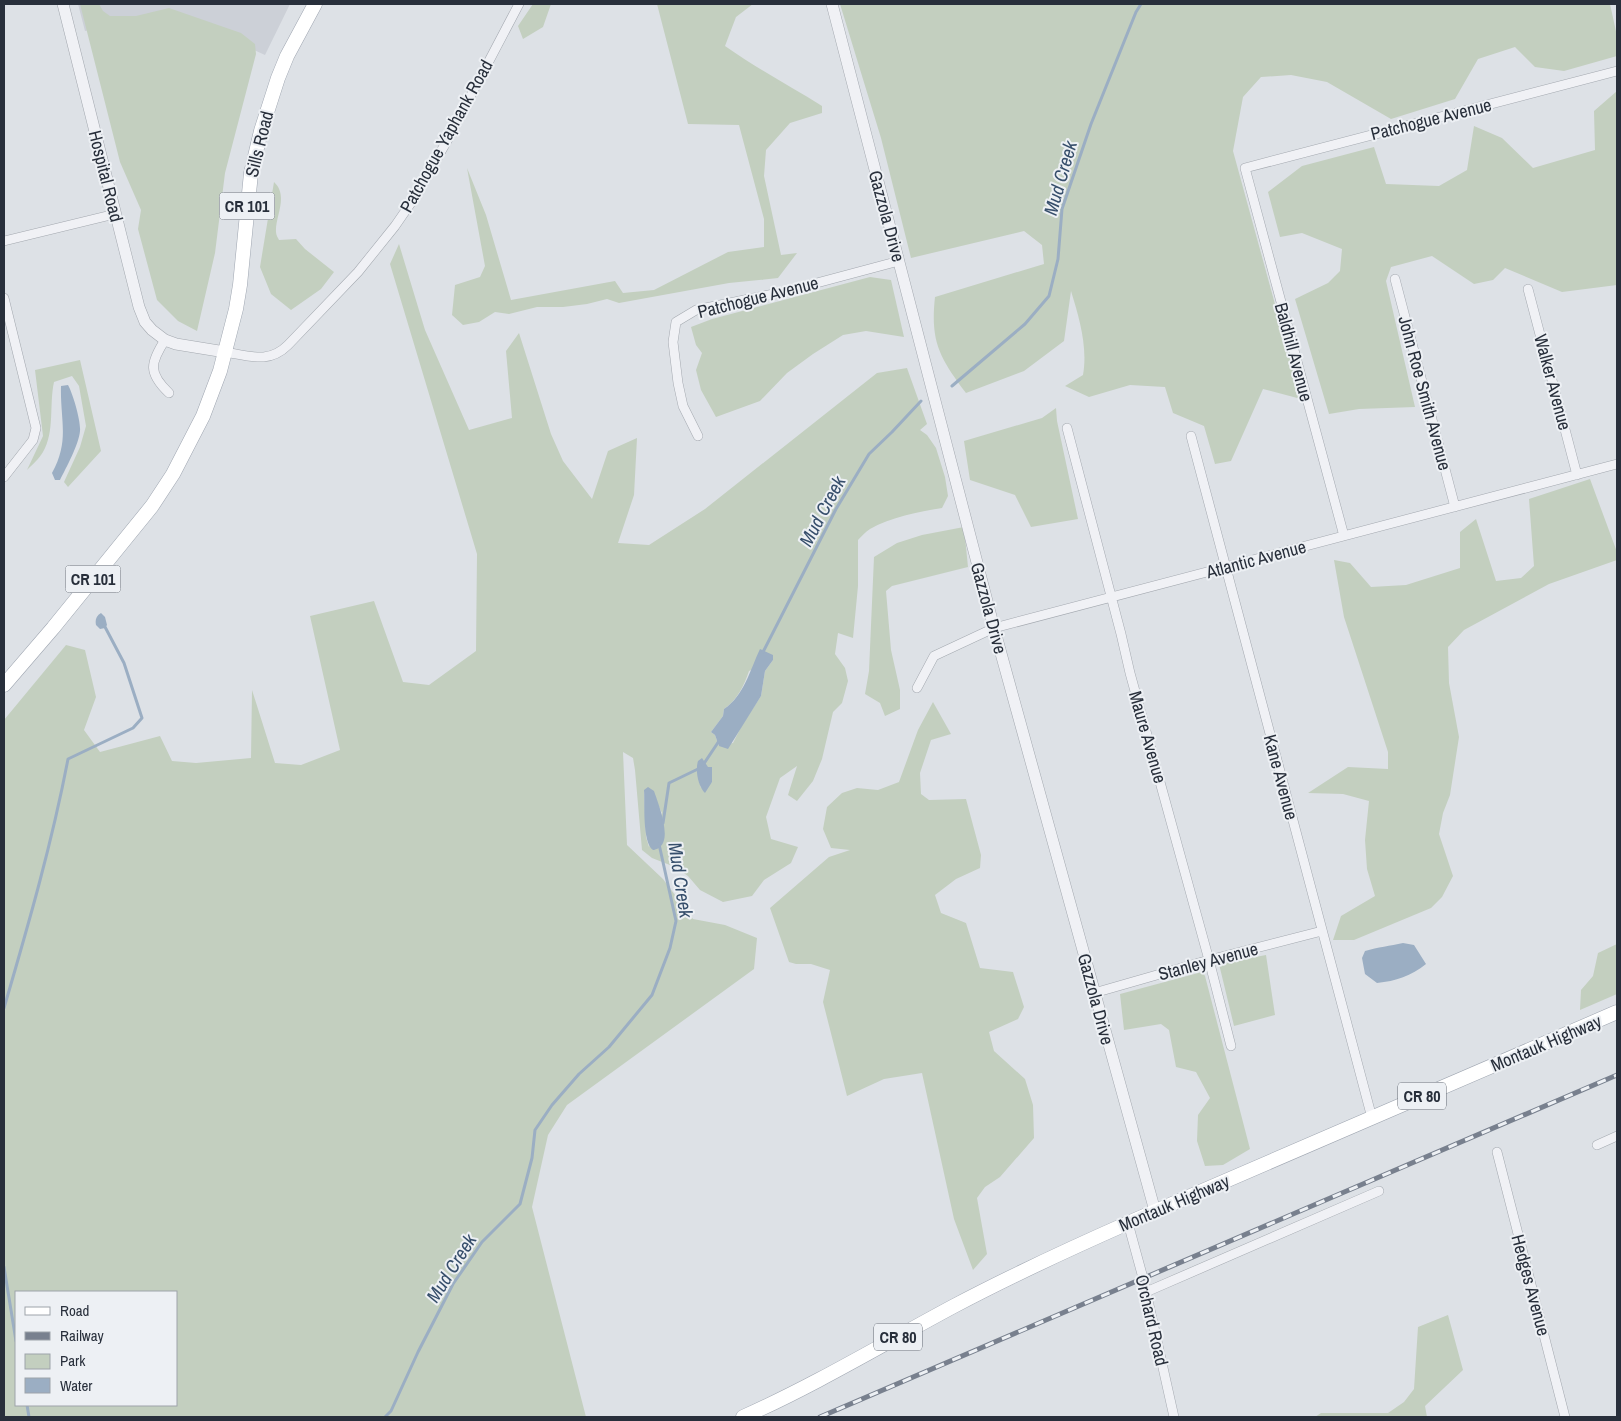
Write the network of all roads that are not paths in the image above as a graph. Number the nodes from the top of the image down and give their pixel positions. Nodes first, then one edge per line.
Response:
1 (63, 4) edge
2 (315, 4) edge
3 (519, 4) edge
4 (832, 4) edge
5 (1617, 71) edge
6 (1245, 168) joint
7 (115, 214) junction
8 (4, 241) edge
9 (899, 261) junction
10 (1395, 279) dead end
11 (1528, 289) dead end
12 (4, 298) edge
13 (165, 340) junction
14 (226, 352) junction
15 (170, 393) dead end
16 (1067, 428) dead end
17 (698, 436) dead end
18 (1191, 436) dead end
19 (1617, 464) edge
20 (1577, 475) junction
21 (4, 477) edge
22 (1455, 507) junction
23 (1344, 536) junction
24 (1225, 568) junction
25 (1111, 598) junction
26 (994, 628) junction
27 (4, 684) edge
28 (916, 688) dead end
29 (1322, 931) junction
30 (1209, 960) junction
31 (1094, 993) junction
32 (1617, 1012) edge
33 (1231, 1046) dead end
34 (1372, 1118) junction
35 (1617, 1136) edge
36 (1597, 1145) dead end
37 (1497, 1152) dead end
38 (1379, 1192) dead end
39 (1154, 1211) junction
40 (1128, 1222) junction
41 (1146, 1292) junction
42 (743, 1417) edge
43 (1174, 1417) edge
44 (1566, 1417) edge

1 - 7 street, Hospital Road
2 - 14 main road, Sills Road / CR 101
3 - 14 street, Patchogue Yaphank Road
4 - 9 street, Gazzola Drive
5 - 6 street, Patchogue Avenue
6 - 23 street, Baldhill Avenue
7 - 8 street
7 - 13 street, Hospital Road
9 - 17 street, Patchogue Avenue
9 - 26 street, Gazzola Drive
10 - 22 street, John Roe Smith Avenue
11 - 20 street, Walker Avenue
12 - 21 street
13 - 14 street, Hospital Road
13 - 15 street
14 - 27 main road, CR 101
16 - 25 street, Maure Avenue
18 - 24 street, Kane Avenue
19 - 20 street, Atlantic Avenue
20 - 22 street, Atlantic Avenue
22 - 23 street, Atlantic Avenue
23 - 24 street, Atlantic Avenue
24 - 25 street, Atlantic Avenue
24 - 29 street, Kane Avenue
25 - 26 street, Atlantic Avenue
25 - 30 street, Maure Avenue
26 - 28 street, Atlantic Avenue
26 - 31 street, Gazzola Drive
29 - 30 street, Stanley Avenue
29 - 34 street, Kane Avenue
30 - 31 street, Stanley Avenue
30 - 33 street, Maure Avenue
31 - 39 street, Gazzola Drive
32 - 34 main road, Montauk Highway / CR 80
34 - 39 main road, Montauk Highway / CR 80
35 - 36 street
37 - 44 street, Hedges Avenue
38 - 41 street
39 - 40 main road, Montauk Highway / CR 80
40 - 41 street, Orchard Road
40 - 42 main road, Montauk Highway / CR 80
41 - 43 street, Orchard Road

